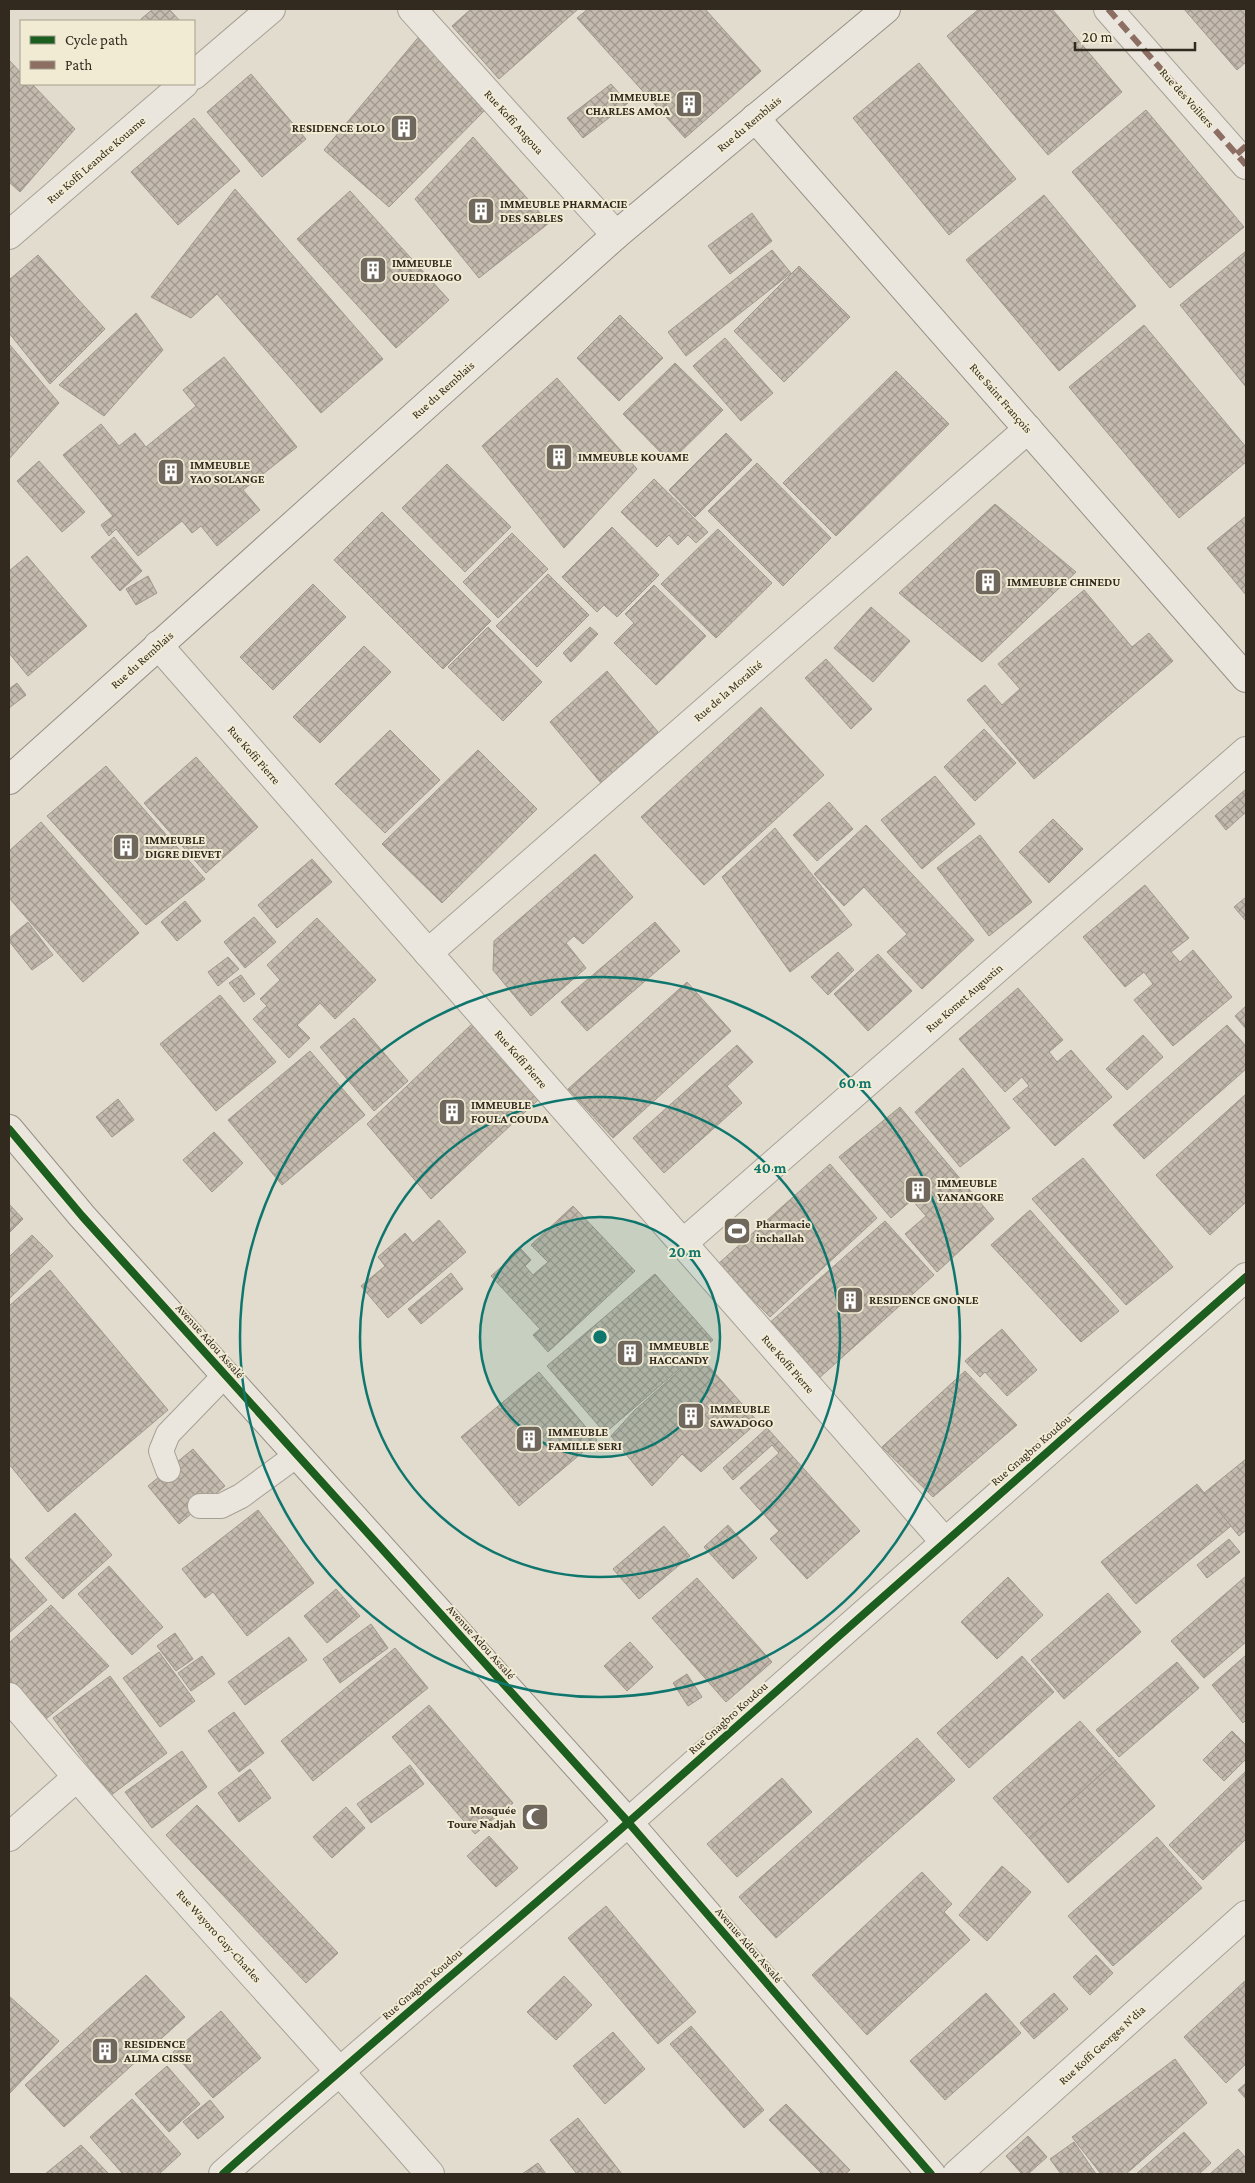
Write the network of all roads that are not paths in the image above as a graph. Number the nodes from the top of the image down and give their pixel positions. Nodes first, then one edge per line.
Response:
1 (271, 9) edge
2 (412, 9) edge
3 (886, 9) edge
4 (1108, 9) edge
5 (195, 74) edge
6 (183, 85) edge
7 (755, 118) junction
8 (1243, 155) edge
9 (9, 235) edge
10 (616, 235) junction
11 (1028, 429) junction
12 (158, 645) junction
13 (1246, 678) edge
14 (1246, 752) edge
15 (9, 780) edge
16 (428, 953) junction
17 (9, 1129) edge
18 (682, 1244) junction
19 (1246, 1277) edge
20 (225, 1375) junction
21 (297, 1455) junction
22 (168, 1470) dead end
23 (200, 1506) dead end
24 (944, 1541) junction
25 (9, 1697) edge
26 (76, 1778) junction
27 (628, 1822) junction
28 (9, 1837) edge
29 (1246, 1915) edge
30 (339, 2069) junction
31 (223, 2174) edge
32 (430, 2174) edge
33 (931, 2174) edge
34 (957, 2174) edge

1 - 5 street
2 - 10 street, Rue Koffi Angoua
3 - 7 street, Rue du Remblais
4 - 8 street, Rue des Voiliers
6 - 9 street, Rue Koffi Leandre Kouame
7 - 10 street, Rue du Remblais
7 - 11 street, Rue Saint François
10 - 12 street, Rue du Remblais
11 - 13 street, Rue Saint François
11 - 16 street, Rue de la Moralité
12 - 15 street, Rue du Remblais
12 - 16 street, Rue Koffi Pierre
14 - 18 street, Rue Komet Augustin
16 - 18 street, Rue Koffi Pierre
17 - 20 street, Avenue Adou Assalé
18 - 24 street, Rue Koffi Pierre
19 - 24 street, Rue Gnagbro Koudou
20 - 21 street, Avenue Adou Assalé
20 - 22 lane
21 - 23 lane
21 - 27 street, Avenue Adou Assalé
24 - 27 street, Rue Gnagbro Koudou
25 - 26 street, Rue Wayoro Guy-Charles
26 - 28 street
26 - 30 street, Rue Wayoro Guy-Charles
27 - 30 street, Rue Gnagbro Koudou
27 - 33 street, Avenue Adou Assalé
29 - 34 street, Rue Koffi Georges N'dia
30 - 31 street, Rue Gnagbro Koudou
30 - 32 street, Rue Wayoro Guy-Charles

